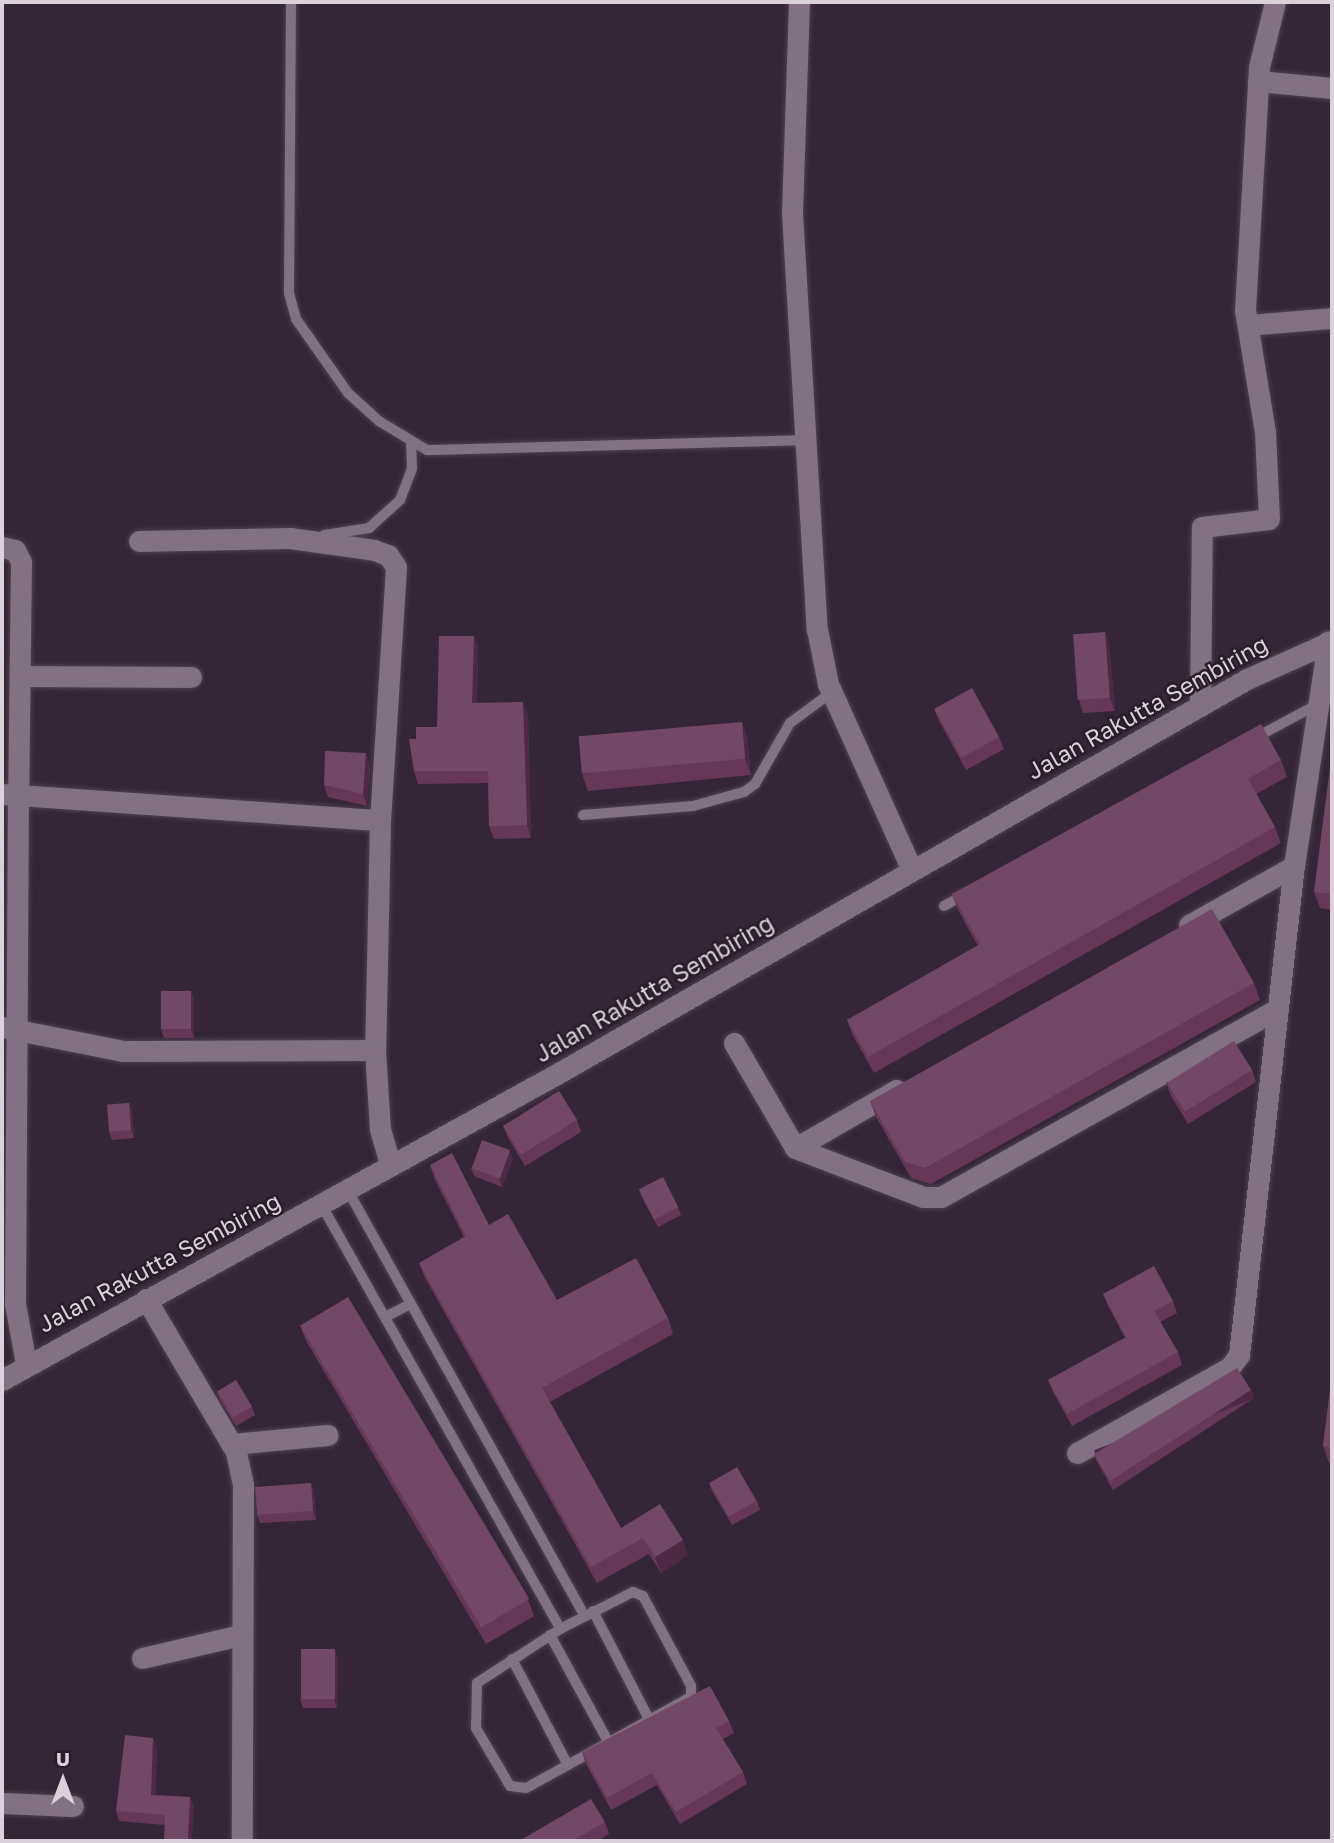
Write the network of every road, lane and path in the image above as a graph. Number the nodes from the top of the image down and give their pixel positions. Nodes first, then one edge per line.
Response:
1 (291, 2) edge
2 (799, 2) edge
3 (1275, 2) edge
4 (1258, 81) junction
5 (1332, 88) edge
6 (1332, 318) edge
7 (1248, 325) junction
8 (806, 440) junction
9 (411, 443) junction
10 (290, 538) junction
11 (138, 541) dead end
12 (2, 547) edge
13 (1330, 642) edge
14 (21, 676) junction
15 (191, 677) dead end
16 (832, 692) junction
17 (1318, 704) junction
18 (1200, 706) junction
19 (1245, 743) edge
20 (10, 794) edge
21 (583, 815) dead end
22 (380, 820) junction
23 (1294, 866) junction
24 (912, 870) junction
25 (980, 887) edge
26 (944, 906) dead end
27 (1172, 934) edge
28 (1278, 1009) junction
29 (8, 1027) edge
30 (734, 1043) dead end
31 (375, 1050) junction
32 (916, 1079) edge
33 (795, 1148) junction
34 (390, 1165) junction
35 (347, 1189) junction
36 (321, 1204) junction
37 (146, 1299) junction
38 (411, 1304) junction
39 (385, 1317) junction
40 (26, 1364) junction
41 (2, 1380) edge
42 (328, 1435) dead end
43 (232, 1444) junction
44 (1077, 1453) dead end
45 (589, 1614) junction
46 (560, 1629) junction
47 (242, 1635) junction
48 (550, 1635) junction
49 (142, 1658) dead end
50 (512, 1659) junction
51 (650, 1721) junction
52 (609, 1743) junction
53 (568, 1765) junction
54 (2, 1803) edge
55 (73, 1806) dead end
56 (242, 1841) edge

1 - 9 lane
2 - 8 street
3 - 4 street
4 - 5 street
4 - 7 street
6 - 7 street
7 - 18 street
8 - 9 lane
8 - 16 street
9 - 10 lane
10 - 11 street
10 - 22 street
12 - 14 street
13 - 17 street
13 - 18 street, Jalan Rakutta Sembiring
14 - 15 street
14 - 20 street
16 - 21 lane
16 - 24 street
17 - 19 lane
17 - 23 street
18 - 24 street, Jalan Rakutta Sembiring
20 - 22 street
20 - 29 street
22 - 31 street
23 - 27 street
23 - 28 street
24 - 34 street, Jalan Rakutta Sembiring
25 - 26 lane
28 - 33 street
28 - 44 street
29 - 31 street
29 - 40 street
30 - 33 street
31 - 34 street
32 - 33 street
34 - 35 street, Jalan Rakutta Sembiring
35 - 36 street, Jalan Rakutta Sembiring
35 - 38 lane
36 - 37 street, Jalan Rakutta Sembiring
36 - 39 lane
37 - 40 street, Jalan Rakutta Sembiring
37 - 43 street
38 - 39 lane
38 - 45 lane
39 - 46 lane
40 - 41 street, Jalan Rakutta Sembiring
42 - 43 street
43 - 47 street
45 - 46 lane
45 - 51 lane
45 - 51 lane
46 - 48 lane
47 - 49 street
47 - 56 street
48 - 50 lane
48 - 52 lane
50 - 53 lane
50 - 53 lane
51 - 52 lane
52 - 53 lane
54 - 55 street

